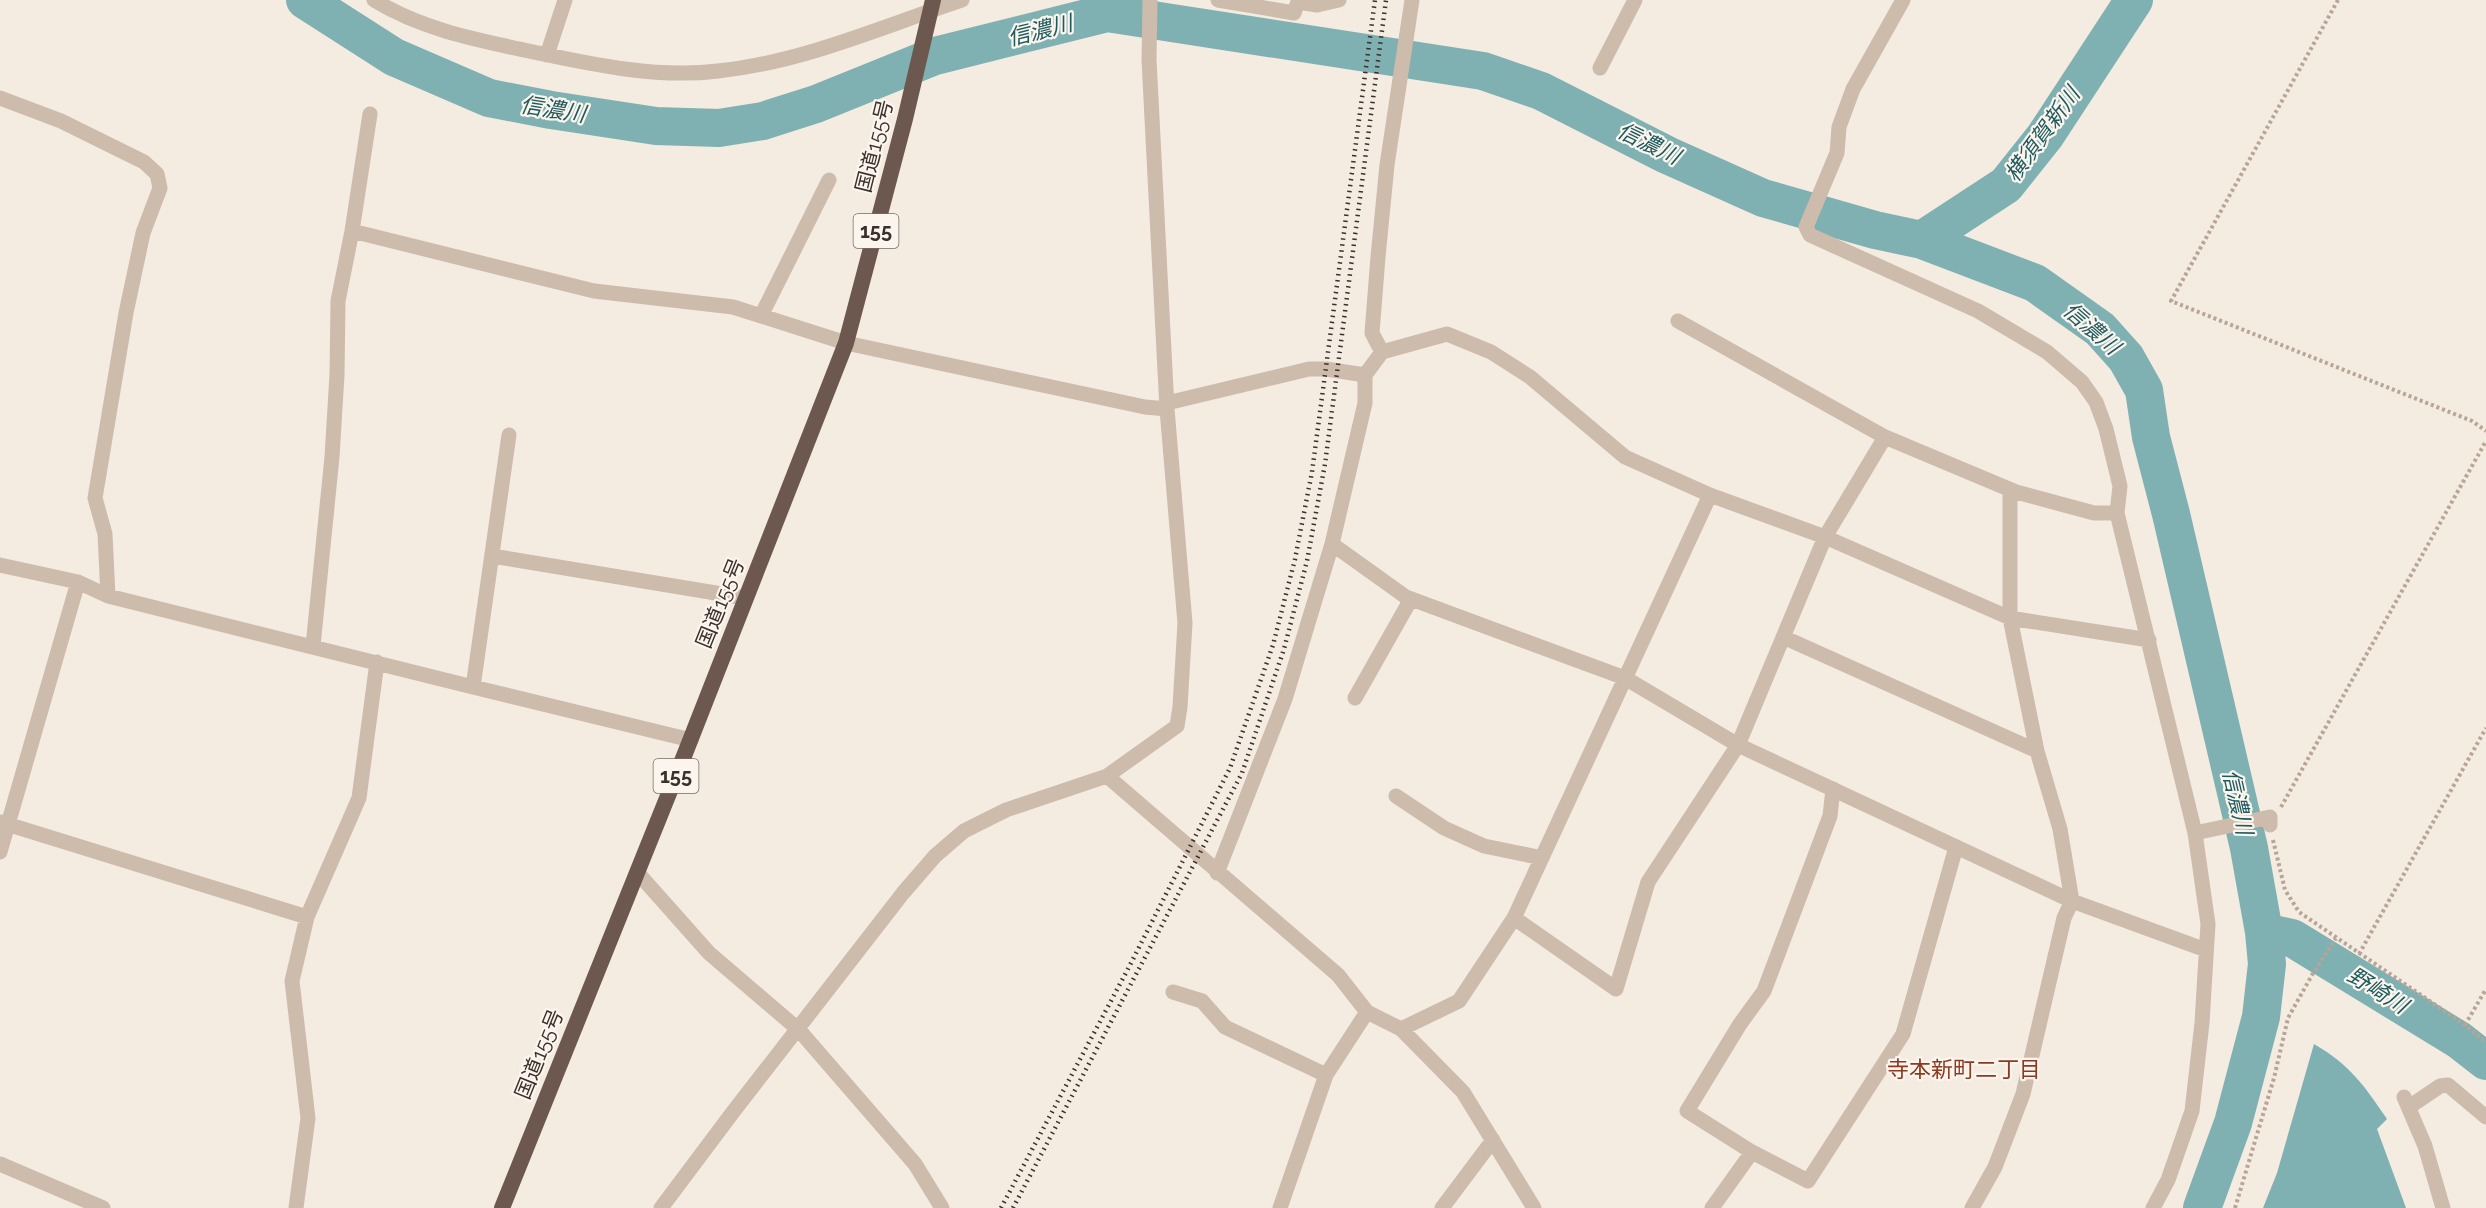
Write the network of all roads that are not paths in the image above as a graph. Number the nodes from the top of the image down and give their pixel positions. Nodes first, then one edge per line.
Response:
1 (374, 0) edge
2 (565, 0) edge
3 (962, 0) edge
4 (1150, 0) edge
5 (1218, 0) edge
6 (1340, 0) edge
7 (1635, 0) edge
8 (1903, 0) edge
9 (1412, 2) edge
10 (931, 10) edge
11 (547, 55) junction
12 (1600, 68) dead end
13 (0, 98) edge
14 (370, 114) dead end
15 (829, 180) dead end
16 (352, 231) junction
17 (761, 316) junction
18 (1678, 321) dead end
19 (846, 343) junction
20 (1382, 351) junction
21 (1365, 375) junction
22 (1167, 406) junction
23 (509, 435) dead end
24 (1885, 437) junction
25 (2010, 490) junction
26 (1710, 495) junction
27 (2117, 513) junction
28 (1825, 537) junction
29 (1332, 544) junction
30 (492, 556) junction
31 (0, 565) edge
32 (78, 582) junction
33 (108, 596) junction
34 (746, 598) junction
35 (1411, 599) junction
36 (2010, 618) junction
37 (1783, 638) junction
38 (2149, 640) junction
39 (314, 646) junction
40 (377, 662) junction
41 (1625, 678) junction
42 (473, 687) junction
43 (1355, 698) dead end
44 (691, 740) junction
45 (1738, 745) junction
46 (2037, 751) junction
47 (1107, 776) junction
48 (1833, 789) junction
49 (1396, 796) dead end
50 (2267, 820) road end
51 (4, 823) edge
52 (2195, 832) junction
53 (1956, 847) junction
54 (0, 852) edge
55 (1542, 858) junction
56 (637, 872) junction
57 (1217, 873) junction
58 (2072, 901) junction
59 (307, 917) junction
60 (1514, 918) junction
61 (2206, 950) junction
62 (1173, 992) dead end
63 (1367, 1012) junction
64 (1401, 1029) junction
65 (798, 1030) junction
66 (1326, 1075) junction
67 (2486, 1117) edge
68 (1493, 1140) junction
69 (1752, 1152) junction
70 (0, 1164) edge
71 (98, 1206) edge
72 (296, 1208) edge
73 (502, 1208) edge
74 (661, 1208) edge
75 (942, 1208) edge
76 (1280, 1208) edge
77 (1442, 1208) edge
78 (1534, 1208) edge
79 (1712, 1208) edge
80 (1972, 1208) edge
81 (2153, 1208) edge
82 (2443, 1208) edge

1 - 11 street
2 - 11 street
3 - 10 street
4 - 22 street
5 - 6 street
7 - 12 street
8 - 27 street
9 - 20 street
10 - 11 street
10 - 19 highway, 国道155号 / 155
13 - 33 street
14 - 16 street
15 - 17 street
16 - 17 street
16 - 39 street
17 - 19 street
18 - 24 street
19 - 22 street
19 - 34 highway, 国道155号 / 155
20 - 21 street
20 - 26 street
21 - 22 street
21 - 29 street
22 - 47 street
23 - 30 street
24 - 25 street
24 - 28 street
25 - 27 street
25 - 36 street
26 - 28 street
26 - 41 street
27 - 38 street
28 - 36 street
28 - 37 street
29 - 35 street
29 - 57 street
30 - 34 street
30 - 42 street
31 - 32 street
32 - 33 street
32 - 51 street
33 - 39 street
34 - 44 highway, 国道155号 / 155
35 - 41 street
35 - 43 street
36 - 38 street
36 - 46 street
37 - 45 street
37 - 46 street
38 - 52 street
39 - 40 street
40 - 42 street
40 - 59 street
41 - 45 street
41 - 55 street
42 - 44 street
44 - 56 highway, 国道155号 / 155
45 - 48 street
45 - 60 street
46 - 58 street
47 - 57 street
47 - 65 street
48 - 53 street
48 - 69 street
49 - 55 street
50 - 52 street
51 - 54 street
51 - 59 street
52 - 61 street
53 - 58 street
53 - 69 street
55 - 60 street
56 - 65 street
56 - 73 highway, 国道155号 / 155
57 - 63 street
58 - 61 street
58 - 80 street
59 - 72 street
60 - 64 street
61 - 81 street
62 - 66 street
63 - 64 street
63 - 66 street
64 - 68 street
65 - 74 street
65 - 75 street
66 - 76 street
67 - 82 street
68 - 77 street
68 - 78 street
69 - 79 street
70 - 71 street

